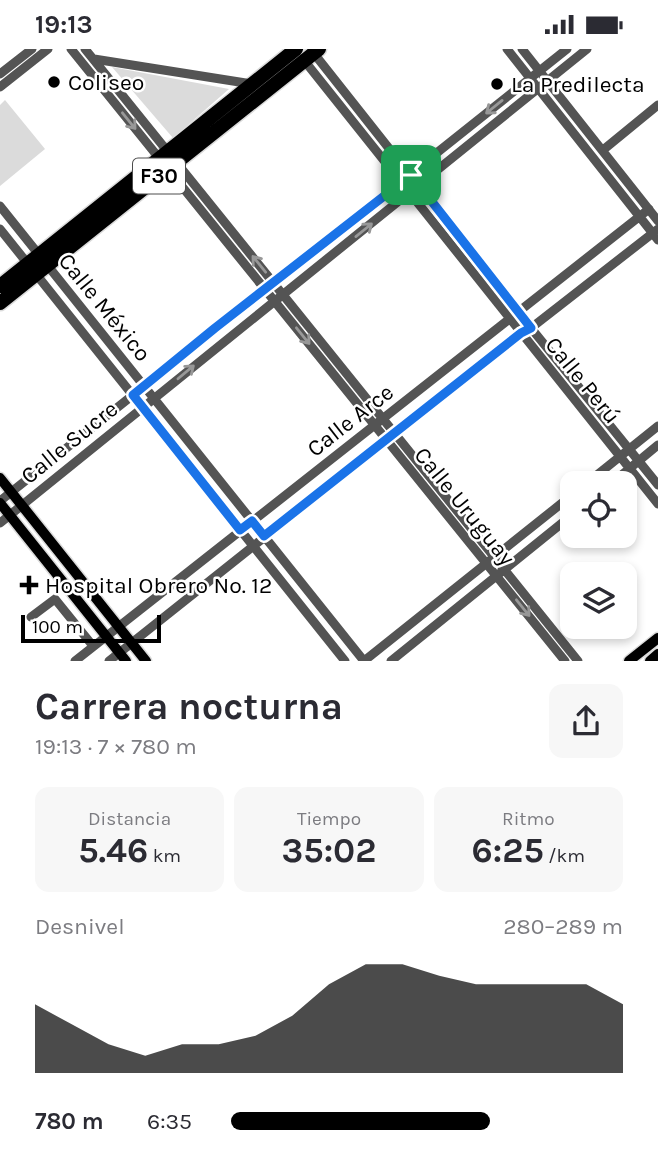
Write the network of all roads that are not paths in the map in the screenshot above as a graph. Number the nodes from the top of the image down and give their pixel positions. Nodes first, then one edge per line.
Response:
1 (32, 49) edge
2 (48, 49) edge
3 (71, 49) edge
4 (85, 49) edge
5 (507, 49) edge
6 (522, 49) edge
7 (567, 49) edge
8 (587, 49) edge
9 (305, 51) edge
10 (93, 59) junction
11 (540, 71) junction
12 (0, 74) edge
13 (530, 78) junction
14 (548, 81) junction
15 (252, 84) junction
16 (0, 87) edge
17 (538, 88) junction
18 (658, 105) edge
19 (603, 150) junction
20 (168, 160) junction
21 (411, 175) junction
22 (401, 182) junction
23 (419, 186) junction
24 (410, 193) junction
25 (0, 207) edge
26 (649, 209) junction
27 (638, 215) junction
28 (658, 221) edge
29 (0, 229) edge
30 (656, 234) edge
31 (38, 265) junction
32 (274, 283) junction
33 (0, 286) edge
34 (266, 290) junction
35 (284, 295) junction
36 (275, 302) junction
37 (0, 303) edge
38 (519, 311) junction
39 (510, 318) junction
40 (531, 328) junction
41 (521, 333) junction
42 (144, 386) junction
43 (133, 395) junction
44 (154, 399) junction
45 (143, 408) junction
46 (383, 418) junction
47 (374, 425) junction
48 (658, 426) edge
49 (395, 433) junction
50 (386, 440) junction
51 (658, 445) edge
52 (629, 449) junction
53 (620, 457) junction
54 (639, 461) junction
55 (630, 469) junction
56 (602, 471) edge
57 (627, 471) edge
58 (0, 478) edge
59 (658, 485) edge
60 (11, 492) junction
61 (0, 502) edge
62 (658, 504) edge
63 (22, 505) junction
64 (560, 505) edge
65 (10, 515) junction
66 (252, 521) junction
67 (0, 523) edge
68 (560, 525) edge
69 (240, 530) junction
70 (264, 536) junction
71 (253, 546) junction
72 (491, 560) junction
73 (505, 569) junction
74 (496, 576) junction
75 (31, 617) dead end
76 (118, 626) junction
77 (106, 636) junction
78 (658, 638) edge
79 (131, 642) junction
80 (93, 646) junction
81 (658, 654) edge
82 (122, 656) edge
83 (75, 660) edge
84 (108, 660) edge
85 (146, 660) edge
86 (345, 660) edge
87 (364, 660) edge
88 (391, 660) edge
89 (565, 660) edge
90 (578, 660) edge
91 (629, 660) edge
92 (650, 660) edge

1 - 12 street
2 - 16 street
3 -> 20 street, Calle Uruguay
4 - 10 street, Calle Uruguay
5 - 13 street
6 - 11 street
7 - 11 street, Calle Sucre
8 - 14 street, Calle Sucre
9 - 15 highway, F30
9 - 20 highway, F30
9 - 21 street, Calle Perú
9 - 22 street, Calle Perú
10 - 15 street
10 - 20 street, Calle Uruguay
11 - 13 street, Calle Sucre
11 - 14 street
13 - 17 street
13 -> 21 street, Calle Sucre
14 - 17 street, Calle Sucre
14 - 19 street
15 - 20 highway, F30
17 - 23 street, Calle Sucre
17 - 27 street
18 - 19 street
19 - 26 street
20 - 31 highway, F30
32 -> 20 street, Calle Uruguay
20 - 34 street, Calle Uruguay
21 - 22 street, Calle Sucre
21 - 23 street, Calle Perú
22 - 24 street, Calle Perú
22 - 32 street, Calle Sucre
23 - 24 street, Calle Sucre
23 - 38 street, Calle Perú
35 -> 24 street, Calle Sucre
24 - 39 street, Calle Perú
25 - 31 street, Calle México
26 - 27 street, Calle Arce
26 - 28 street
27 - 30 street
27 - 38 street, Calle Arce
29 - 31 street, Calle México
30 - 40 street, Calle Arce
31 - 33 highway, F30
31 - 37 highway, F30
31 - 42 street, Calle México
31 - 43 street, Calle México
32 - 34 street, Calle Sucre
32 - 35 street, Calle Uruguay
34 - 36 street, Calle Uruguay
34 - 42 street, Calle Sucre
35 - 36 street, Calle Sucre
35 - 46 street, Calle Uruguay
44 -> 36 street, Calle Sucre
36 -> 47 street, Calle Uruguay
38 - 39 street, Calle Arce
38 - 40 street, Calle Perú
39 - 41 street, Calle Perú
39 - 46 street, Calle Arce
40 - 41 street, Calle Arce
40 - 52 street, Calle Perú
41 - 49 street, Calle Arce
41 - 53 street, Calle Perú
42 - 43 street, Calle Sucre
42 - 44 street, Calle México
43 - 45 street, Calle México
43 - 60 street, Calle Sucre
44 - 45 street, Calle Sucre
44 - 66 street, Calle México
45 - 63 street, Calle Sucre
45 - 69 street, Calle México
46 - 47 street, Calle Arce
46 - 49 street, Calle Uruguay
47 - 50 street, Calle Uruguay
47 - 66 street, Calle Arce
48 - 52 street
49 - 50 street, Calle Arce
49 - 72 street, Calle Uruguay
50 - 70 street, Calle Arce
50 - 72 street, Calle Uruguay
51 - 54 street
52 - 53 street
52 - 54 street, Calle Perú
53 - 55 street, Calle Perú
53 - 56 street
54 - 55 street
54 - 59 street, Calle Perú
55 - 57 street
55 - 62 street, Calle Perú
58 - 60 main road
60 - 61 street, Calle Sucre
60 - 63 main road
61 - 65 main road
63 - 65 street, Calle Sucre
63 - 76 main road
64 - 72 street
65 - 67 street, Calle Sucre
65 - 77 main road
66 - 69 street, Calle Arce
66 - 70 street, Calle México
68 - 73 street
69 - 71 street, Calle México
69 - 76 street, Calle Arce
70 - 71 street, Calle Arce
70 - 87 street, Calle México
71 - 79 street, Calle Arce
71 - 86 street, Calle México
72 - 73 street, Calle Uruguay
72 - 74 street, Calle Uruguay
72 - 87 street
73 - 74 street
73 - 90 street, Calle Uruguay
74 - 88 street
74 -> 89 street, Calle Uruguay
75 - 80 street
76 - 77 street, Calle Arce
76 - 79 main road
77 - 80 street, Calle Arce
77 - 82 main road
78 - 91 main road
79 - 82 street, Calle Arce
79 - 85 main road
80 - 83 street, Calle Arce
81 - 92 main road
82 - 84 street, Calle Arce

